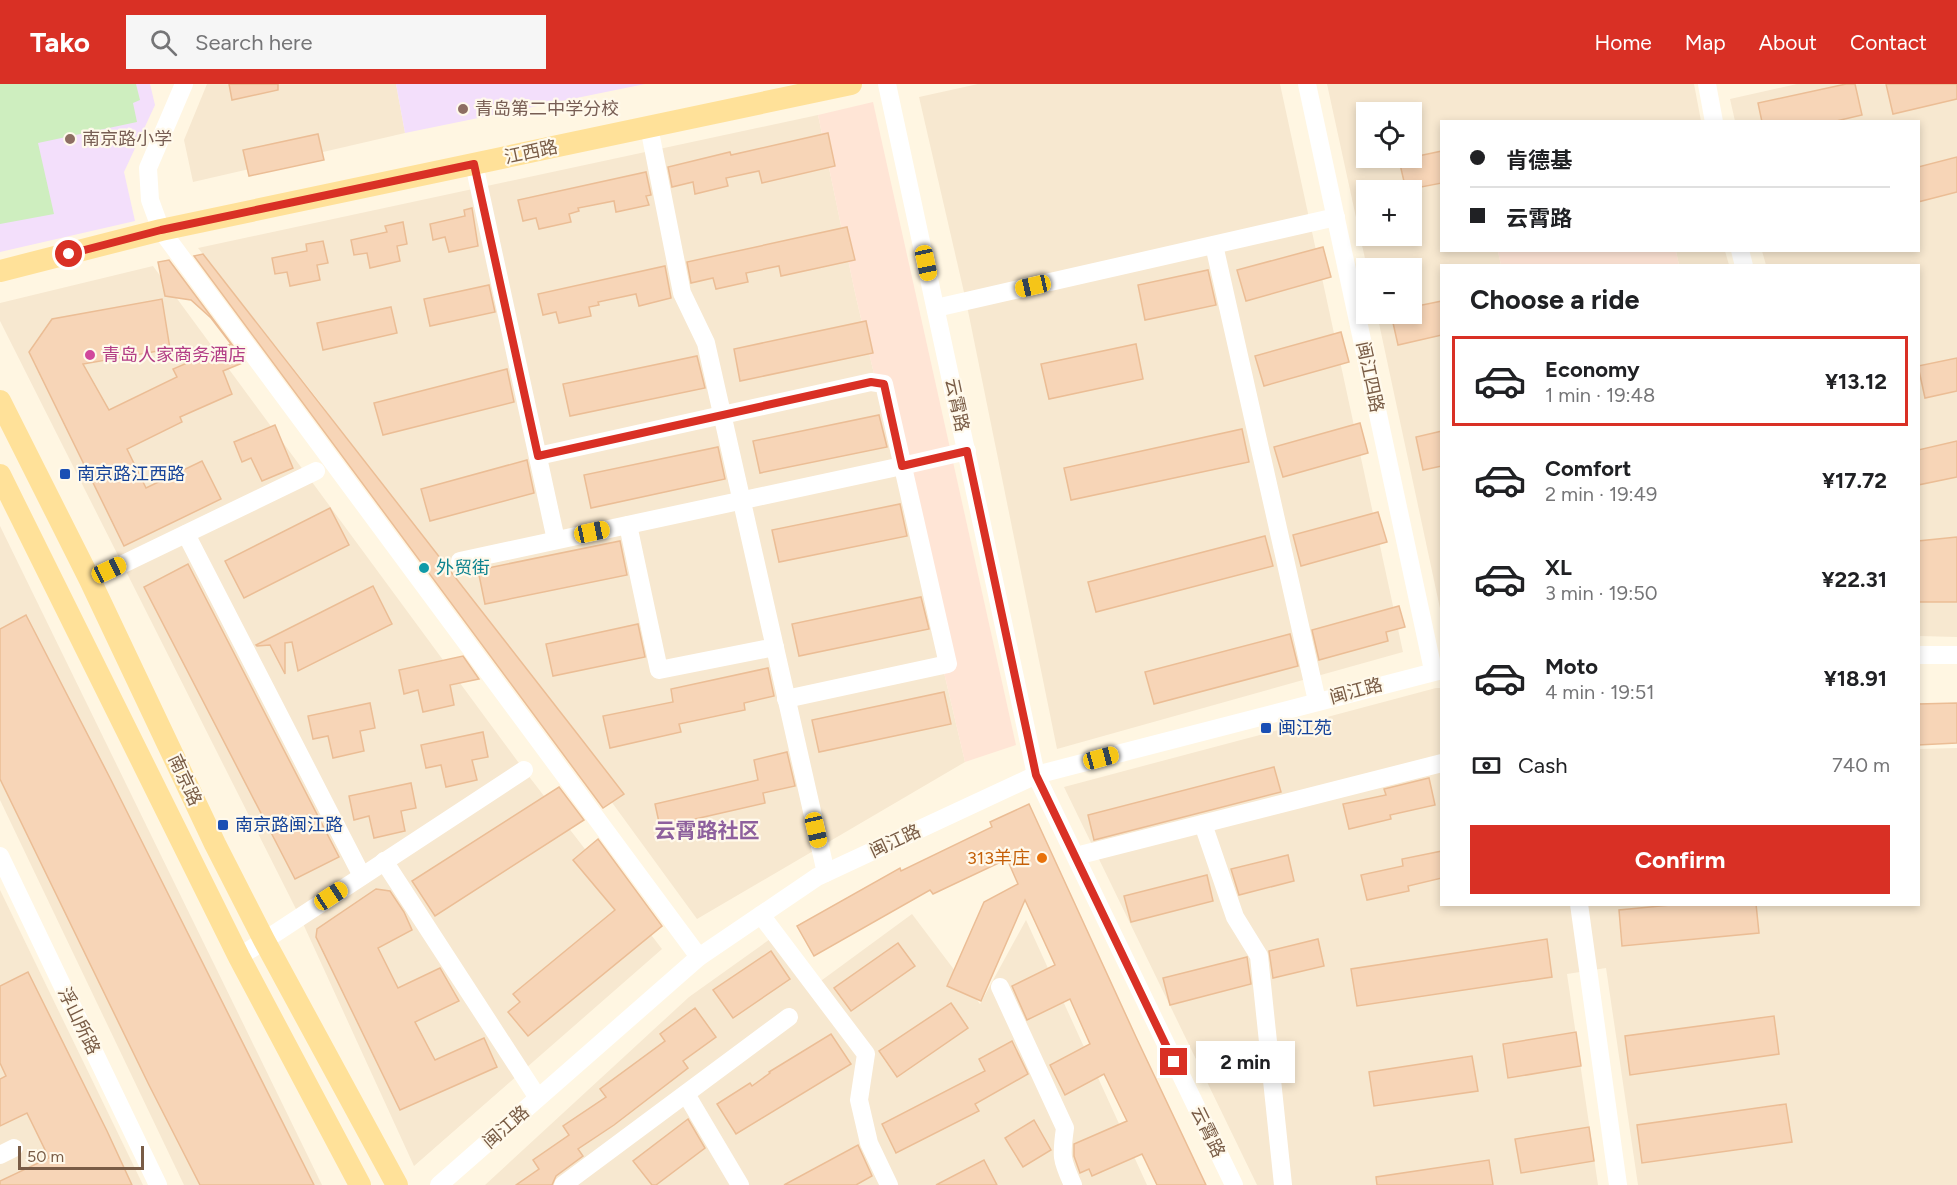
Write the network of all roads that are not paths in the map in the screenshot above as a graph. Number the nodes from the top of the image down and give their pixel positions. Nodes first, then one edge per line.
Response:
1 (184, 84) edge
2 (851, 84) edge
3 (887, 84) edge
4 (1307, 84) edge
5 (1707, 84) edge
6 (1714, 120) edge
7 (649, 127) junction
8 (474, 164) junction
9 (1336, 217) junction
10 (161, 230) junction
11 (1214, 245) junction
12 (0, 271) edge
13 (936, 308) junction
14 (0, 401) edge
15 (722, 415) junction
16 (967, 451) junction
17 (538, 456) junction
18 (902, 466) junction
19 (316, 471) dead end
20 (0, 475) edge
21 (741, 500) junction
22 (628, 525) junction
23 (186, 534) junction
24 (556, 540) junction
25 (460, 561) dead end
26 (90, 579) junction
27 (775, 647) junction
28 (1920, 655) edge
29 (1957, 656) edge
30 (1437, 670) edge
31 (786, 699) junction
32 (1317, 701) junction
33 (1440, 764) edge
34 (524, 770) dead end
35 (1036, 775) junction
36 (1203, 825) junction
37 (0, 856) edge
38 (1076, 856) junction
39 (384, 861) junction
40 (826, 873) junction
41 (362, 876) junction
42 (8, 892) edge
43 (1579, 906) edge
44 (761, 915) junction
45 (264, 940) junction
46 (239, 957) junction
47 (699, 957) junction
48 (1000, 987) dead end
49 (789, 1017) dead end
50 (686, 1094) junction
51 (538, 1098) junction
52 (158, 1185) edge
53 (360, 1185) edge
54 (397, 1185) edge
55 (439, 1185) edge
56 (563, 1185) edge
57 (740, 1185) edge
58 (889, 1185) edge
59 (1073, 1185) edge
60 (1234, 1185) edge
61 (1283, 1185) edge
62 (1618, 1185) edge

1 - 10 street
2 - 7 main road, 江西路
3 - 13 street, 云霄路
4 - 9 street, 闽江四路
5 - 6 street
7 - 8 main road, 江西路
7 - 15 street
8 - 10 main road, 江西路
8 - 17 street
9 - 11 street
9 - 30 street, 闽江四路
10 - 12 main road, 江西路
10 - 47 street
11 - 13 street
11 - 32 street
13 - 16 street, 云霄路
14 - 26 main road, 南京路
15 - 17 street
15 - 18 street
15 - 21 street
16 - 18 street
16 - 35 street, 云霄路
17 - 24 street
18 - 21 street
18 - 31 street
19 - 23 street
20 - 46 main road, 南京路
21 - 22 street
21 - 27 street
22 - 24 street
22 - 27 street
23 - 26 street
23 - 41 street
24 - 25 street
26 - 45 main road, 南京路
27 - 31 street
28 - 29 street
30 - 32 street, 闽江路
31 - 40 street
32 - 35 street, 闽江路
33 - 36 street
34 - 39 street
35 - 38 street, 云霄路
35 - 40 street, 闽江路
36 - 38 street
36 - 61 street
37 - 42 street, 浮山所路
38 - 60 street, 云霄路
39 - 41 street
39 - 51 street
40 - 44 street, 闽江路
41 - 45 street
42 - 52 street, 浮山所路
43 - 62 street
44 - 47 street, 闽江路
44 - 58 street
45 - 46 street
45 - 54 main road, 南京路
46 - 53 main road, 南京路
47 - 51 street, 闽江路
48 - 59 street
49 - 50 street
50 - 56 street
50 - 57 street
51 - 55 street, 闽江路

